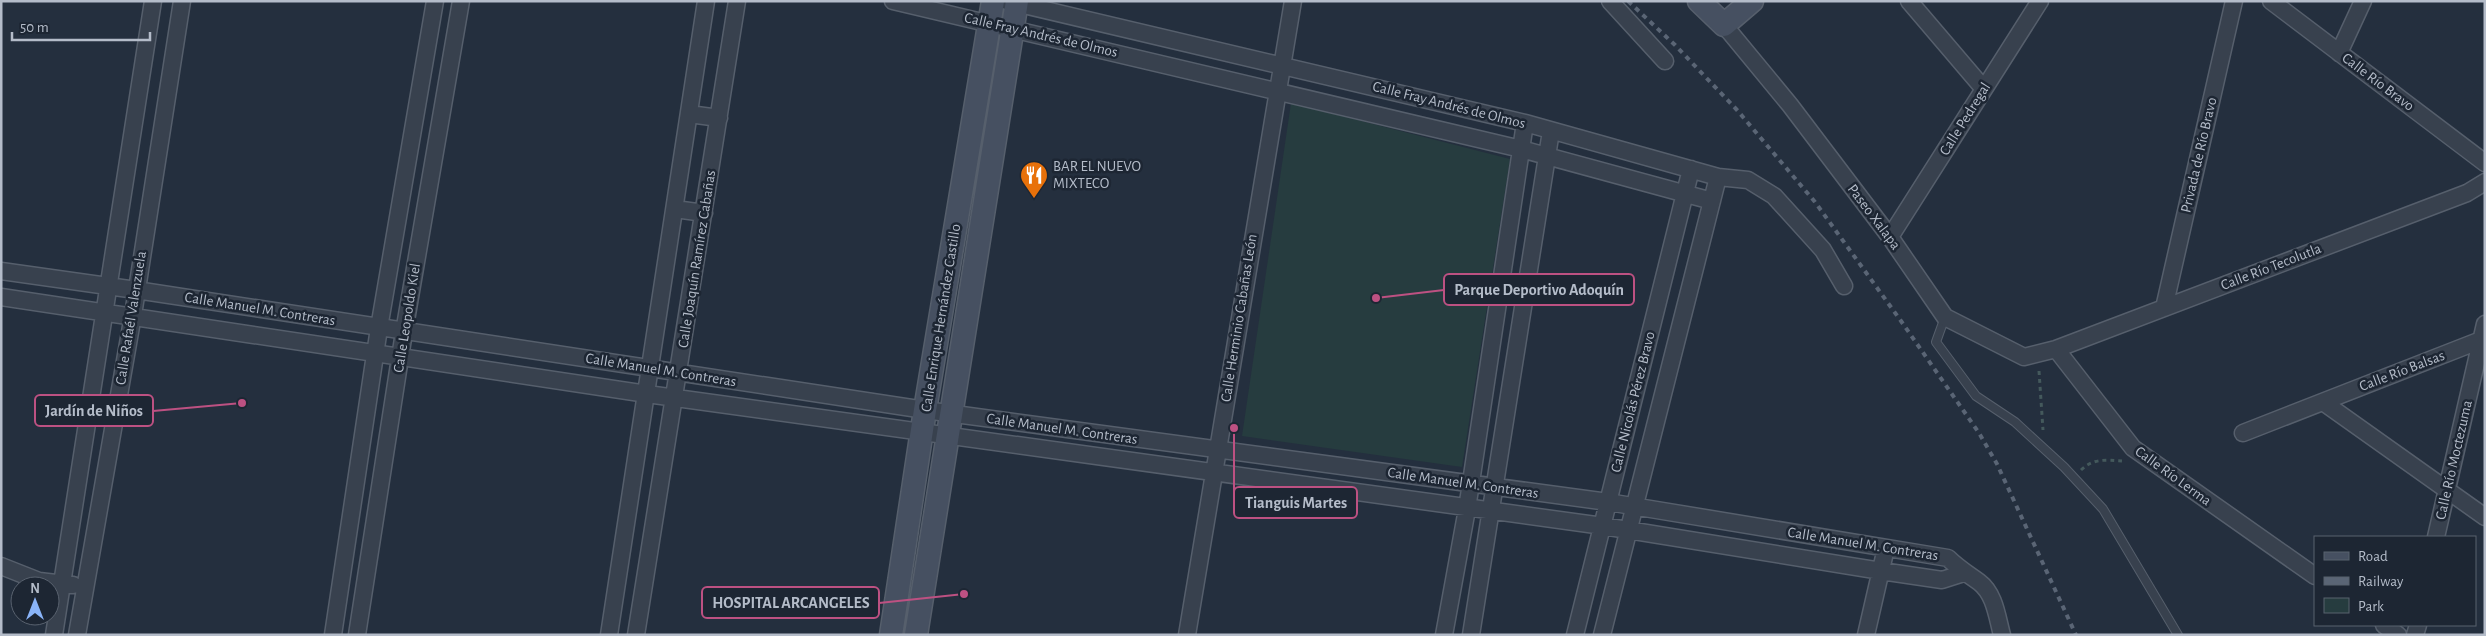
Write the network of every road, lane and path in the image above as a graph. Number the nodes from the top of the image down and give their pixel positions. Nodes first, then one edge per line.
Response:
1 (153, 1) edge
2 (182, 1) edge
3 (436, 1) edge
4 (461, 1) edge
5 (706, 1) edge
6 (737, 1) edge
7 (893, 1) edge
8 (993, 1) edge
9 (1293, 1) edge
10 (1610, 1) edge
11 (1699, 1) edge
12 (1752, 1) edge
13 (1909, 1) edge
14 (2040, 1) edge
15 (2234, 1) edge
16 (2271, 1) edge
17 (2364, 1) edge
18 (1013, 2) edge
19 (990, 24) junction
20 (1724, 25) junction
21 (1014, 29) junction
22 (2339, 53) junction
23 (1665, 61) dead end
24 (1282, 64) junction
25 (1984, 89) junction
26 (1277, 91) junction
27 (689, 114) junction
28 (719, 118) junction
29 (1525, 123) junction
30 (1552, 131) junction
31 (1521, 149) junction
32 (1547, 155) junction
33 (2485, 163) edge
34 (1691, 169) junction
35 (1718, 177) junction
36 (2485, 182) edge
37 (1685, 194) junction
38 (1712, 201) junction
39 (675, 209) junction
40 (704, 213) junction
41 (1890, 237) junction
42 (1, 272) edge
43 (108, 286) junction
44 (1844, 286) dead end
45 (136, 290) junction
46 (1, 297) edge
47 (2164, 308) junction
48 (104, 311) junction
49 (133, 315) junction
50 (1945, 317) junction
51 (378, 328) junction
52 (404, 332) junction
53 (2483, 332) edge
54 (2056, 349) junction
55 (375, 354) junction
56 (400, 358) junction
57 (2038, 367) dead end
58 (651, 369) junction
59 (680, 373) junction
60 (647, 394) junction
61 (676, 398) junction
62 (2323, 402) junction
63 (925, 410) junction
64 (951, 414) junction
65 (2043, 431) dead end
66 (922, 432) junction
67 (2243, 433) dead end
68 (947, 436) junction
69 (1218, 450) junction
70 (2117, 461) dead end
71 (1214, 473) junction
72 (2076, 474) dead end
73 (1470, 484) junction
74 (1496, 488) junction
75 (2446, 491) junction
76 (1608, 502) junction
77 (1635, 506) junction
78 (1466, 509) junction
79 (1492, 512) junction
80 (2485, 518) edge
81 (1603, 526) junction
82 (1630, 530) junction
83 (2436, 536) edge
84 (624, 544) junction
85 (1886, 548) junction
86 (650, 549) junction
87 (1, 566) edge
88 (1881, 571) junction
89 (1964, 573) junction
90 (2314, 575) edge
91 (63, 584) junction
92 (85, 586) junction
93 (2385, 626) edge
94 (54, 635) edge
95 (77, 635) edge
96 (333, 635) edge
97 (357, 635) edge
98 (609, 635) edge
99 (636, 635) edge
100 (891, 635) edge
101 (916, 635) edge
102 (1187, 635) edge
103 (1444, 635) edge
104 (1471, 635) edge
105 (1575, 635) edge
106 (1602, 635) edge
107 (1866, 635) edge
108 (2002, 635) edge
109 (2178, 635) edge
110 (2398, 635) edge

1 - 43 street, Calle Rafaél Valenzuela
2 - 45 street, Calle Rafaél Valenzuela
3 - 51 street, Calle Leopoldo Kiel
4 - 52 street, Calle Leopoldo Kiel
5 - 27 street, Calle Joaquín Ramírez Cabañas
6 - 28 street, Calle Joaquín Ramírez Cabañas
7 - 19 street, Calle Fray Andrés de Olmos
8 - 19 main road, Calle Enrique Hernández Castillo
9 - 24 street, Calle Herminio Cabañas León
10 - 23 street
11 - 20 main road
12 - 20 main road
13 - 25 street
14 - 25 street, Calle Pedregal
15 - 47 street, Privada de Río Bravo
16 - 22 street, Calle Río Bravo
17 - 22 street
18 - 21 main road, Calle Enrique Hernández Castillo
18 - 24 street, Calle Fray Andrés de Olmos
19 - 21 street, Calle Fray Andrés de Olmos
19 - 63 main road, Calle Enrique Hernández Castillo
20 - 41 street, Paseo Xalapa
21 - 26 street, Calle Fray Andrés de Olmos
21 - 64 main road, Calle Enrique Hernández Castillo
22 - 33 street, Calle Río Bravo
24 - 26 street, Calle Herminio Cabañas León
24 - 29 street, Calle Fray Andrés de Olmos
25 - 41 street, Calle Pedregal
26 - 31 street, Calle Fray Andrés de Olmos
26 - 69 street, Calle Herminio Cabañas León
27 - 28 street
27 - 39 street, Calle Joaquín Ramírez Cabañas
28 - 40 street, Calle Joaquín Ramírez Cabañas
29 - 30 street, Calle Fray Andrés de Olmos
29 - 31 street
30 - 32 street
30 - 34 street, Calle Fray Andrés de Olmos
31 - 32 street, Calle Fray Andrés de Olmos
31 - 73 street
32 - 37 street, Calle Fray Andrés de Olmos
32 - 74 street
34 - 35 street, Calle Fray Andrés de Olmos
34 - 37 street, Calle Nicolás Pérez Bravo
35 - 38 street, Calle Nicolás Pérez Bravo
35 - 44 street, Calle Fray Andrés de Olmos
36 - 47 street, Calle Río Tecolutla
37 - 38 street, Calle Fray Andrés de Olmos
37 - 76 street, Calle Nicolás Pérez Bravo
38 - 77 street, Calle Nicolás Pérez Bravo
39 - 40 street
39 - 58 street, Calle Joaquín Ramírez Cabañas
40 - 59 street, Calle Joaquín Ramírez Cabañas
41 - 50 street, Paseo Xalapa
42 - 43 street, Calle Manuel M. Contreras
43 - 45 street, Calle Manuel M. Contreras
43 - 48 street, Calle Rafaél Valenzuela
45 - 49 street, Calle Rafaél Valenzuela
45 - 51 street, Calle Manuel M. Contreras
46 - 48 street, Calle Manuel M. Contreras
47 - 54 street, Calle Río Tecolutla
48 - 49 street, Calle Manuel M. Contreras
48 - 91 street, Calle Rafaél Valenzuela
49 - 55 street, Calle Manuel M. Contreras
49 - 92 street, Calle Rafaél Valenzuela
50 - 54 street, Paseo Xalapa
50 - 109 lane
51 - 52 street, Calle Manuel M. Contreras
51 - 55 street, Calle Leopoldo Kiel
52 - 56 street, Calle Leopoldo Kiel
52 - 58 street, Calle Manuel M. Contreras
53 - 62 street, Calle Río Balsas
53 - 75 street, Calle Río Moctezuma
54 - 90 street, Calle Río Lerma
55 - 56 street, Calle Manuel M. Contreras
55 - 96 street, Calle Leopoldo Kiel
56 - 60 street, Calle Manuel M. Contreras
56 - 97 street, Calle Leopoldo Kiel
57 - 65 path
58 - 59 street, Calle Manuel M. Contreras
58 - 60 street, Calle Joaquín Ramírez Cabañas
59 - 61 street, Calle Joaquín Ramírez Cabañas
59 - 63 street, Calle Manuel M. Contreras
60 - 61 street, Calle Manuel M. Contreras
60 - 84 street, Calle Joaquín Ramírez Cabañas
61 - 66 street, Calle Manuel M. Contreras
61 - 86 street, Calle Joaquín Ramírez Cabañas
62 - 67 street, Calle Río Balsas
62 - 75 street
63 - 64 street, Calle Manuel M. Contreras
63 - 66 main road, Calle Enrique Hernández Castillo
64 - 68 main road, Calle Enrique Hernández Castillo
64 - 69 street, Calle Manuel M. Contreras
66 - 68 street, Calle Manuel M. Contreras
66 - 100 main road, Calle Enrique Hernández Castillo
68 - 71 street, Calle Manuel M. Contreras
68 - 101 main road, Calle Enrique Hernández Castillo
69 - 71 street, Calle Herminio Cabañas León
69 - 73 street, Calle Manuel M. Contreras
70 - 72 path
71 - 78 street, Calle Manuel M. Contreras
71 - 102 street, Calle Herminio Cabañas León
73 - 74 street, Calle Manuel M. Contreras
73 - 78 street
74 - 76 street, Calle Manuel M. Contreras
74 - 79 street
75 - 80 street
75 - 83 street, Calle Río Moctezuma
76 - 77 street, Calle Manuel M. Contreras
76 - 81 street, Calle Nicolás Pérez Bravo
77 - 82 street, Calle Nicolás Pérez Bravo
77 - 85 street, Calle Manuel M. Contreras
78 - 79 street, Calle Manuel M. Contreras
78 - 103 street
79 - 81 street, Calle Manuel M. Contreras
79 - 104 street
81 - 82 street, Calle Manuel M. Contreras
81 - 105 street, Calle Nicolás Pérez Bravo
82 - 88 street, Calle Manuel M. Contreras
82 - 106 street, Calle Nicolás Pérez Bravo
84 - 86 street
84 - 98 street, Calle Joaquín Ramírez Cabañas
85 - 88 street
85 - 89 street, Calle Manuel M. Contreras
86 - 99 street, Calle Joaquín Ramírez Cabañas
87 - 91 street
88 - 89 street, Calle Manuel M. Contreras
88 - 107 street
89 - 108 street
91 - 92 street
91 - 94 street, Calle Rafaél Valenzuela
92 - 95 street, Calle Rafaél Valenzuela
93 - 110 street

